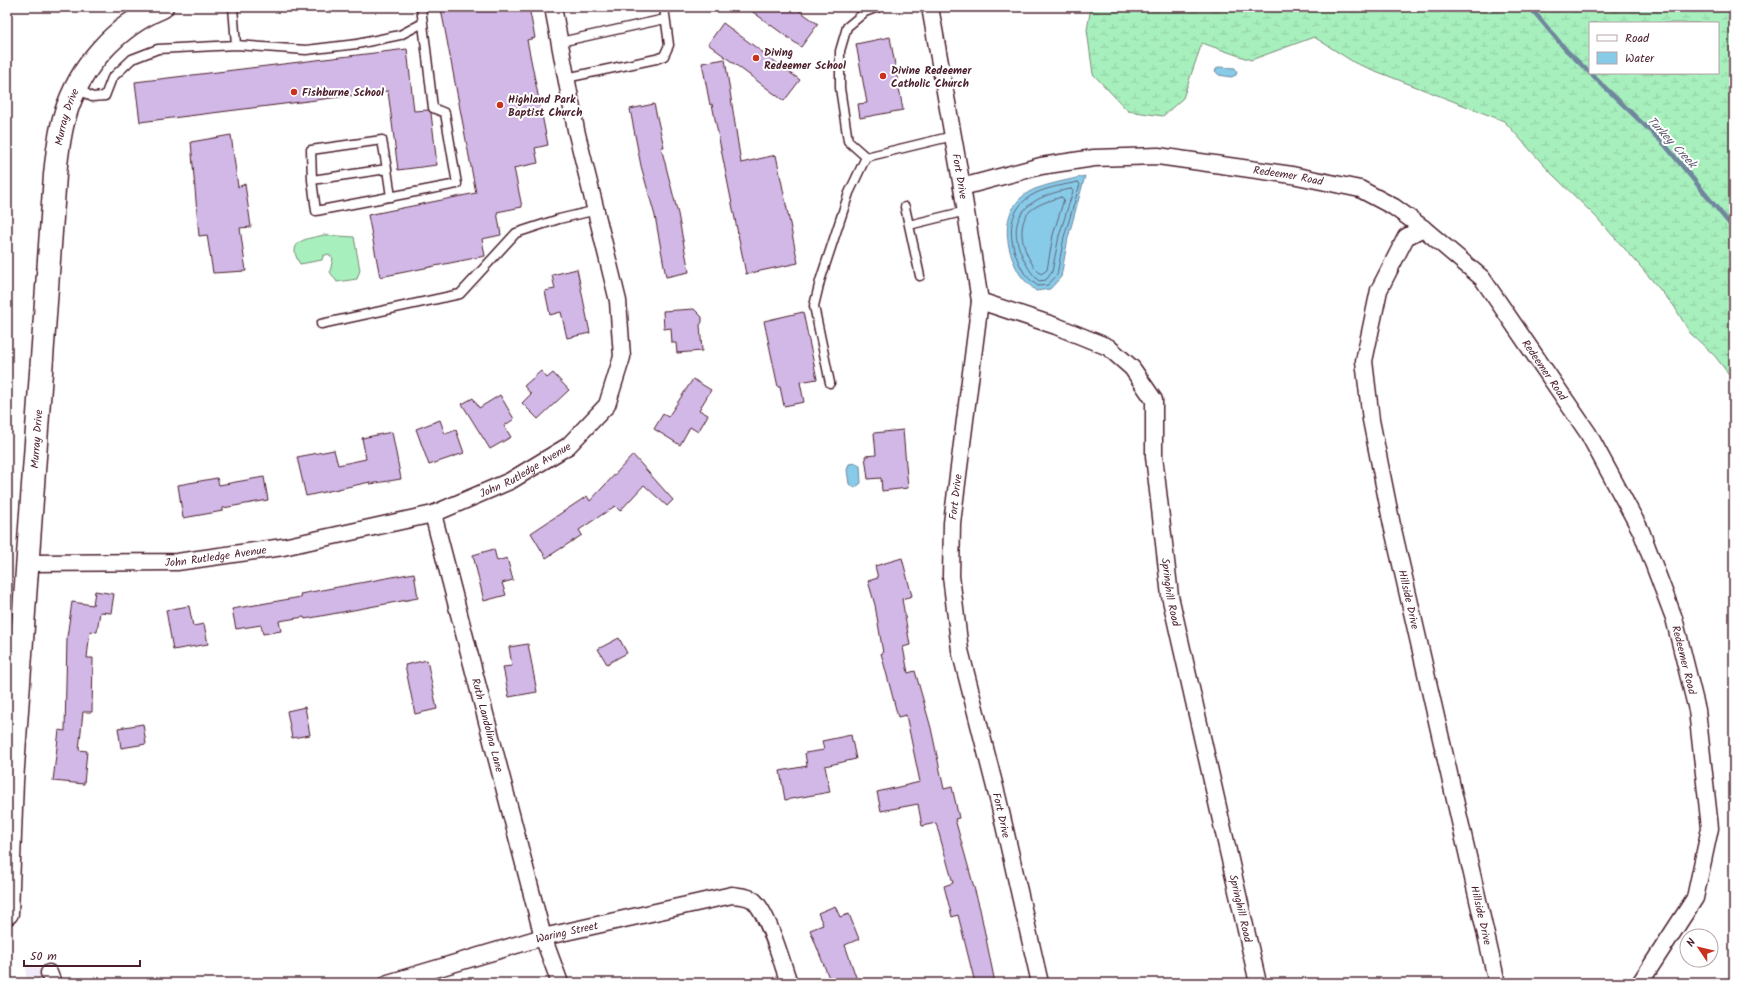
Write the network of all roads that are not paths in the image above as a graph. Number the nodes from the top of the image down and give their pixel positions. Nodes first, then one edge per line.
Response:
1 (161, 7) edge
2 (233, 7) edge
3 (421, 7) edge
4 (553, 7) edge
5 (664, 7) edge
6 (878, 7) edge
7 (930, 7) edge
8 (665, 19) junction
9 (423, 23) junction
10 (560, 42) junction
11 (236, 44) junction
12 (566, 78) junction
13 (76, 88) junction
14 (953, 136) junction
15 (866, 157) junction
16 (387, 169) junction
17 (312, 180) junction
18 (962, 187) junction
19 (391, 197) junction
20 (905, 207) dead end
21 (597, 210) junction
22 (966, 211) junction
23 (909, 225) junction
24 (1423, 228) junction
25 (920, 276) dead end
26 (980, 301) junction
27 (320, 324) dead end
28 (830, 383) dead end
29 (433, 514) junction
30 (28, 563) junction
31 (10, 780) edge
32 (7, 913) edge
33 (543, 937) junction
34 (388, 983) edge
35 (560, 983) edge
36 (789, 983) edge
37 (1040, 983) edge
38 (1258, 983) edge
39 (1497, 983) edge
40 (1640, 983) edge

1 - 13 street, Murray Drive
2 - 11 lane
3 - 9 lane
4 - 10 street, John Rutledge Avenue
5 - 8 lane
6 - 15 lane
7 - 14 street, Fort Drive
8 - 10 lane
8 - 12 lane
9 - 11 lane
9 - 19 lane
10 - 12 street, John Rutledge Avenue
11 - 13 lane
12 - 21 street, John Rutledge Avenue
13 - 30 street, Murray Drive
14 - 15 lane
14 - 18 street, Fort Drive
15 - 28 lane
16 - 17 lane
16 - 17 lane
16 - 19 lane
17 - 19 lane
18 - 22 street, Fort Drive
18 - 24 street, Redeemer Road
20 - 23 lane
21 - 27 lane
21 - 29 street, John Rutledge Avenue
22 - 23 lane
22 - 26 street, Fort Drive
23 - 25 lane
24 - 39 street, Hillside Drive
24 - 40 street, Redeemer Road
26 - 37 street, Fort Drive
26 - 38 street, Springhill Road
29 - 30 street, John Rutledge Avenue
29 - 33 street, Ruth Landolina Lane
30 - 31 street, Murray Drive
31 - 32 street, Murray Drive
33 - 34 street, Waring Street
33 - 35 street, Ruth Landolina Lane
33 - 36 street, Waring Street

